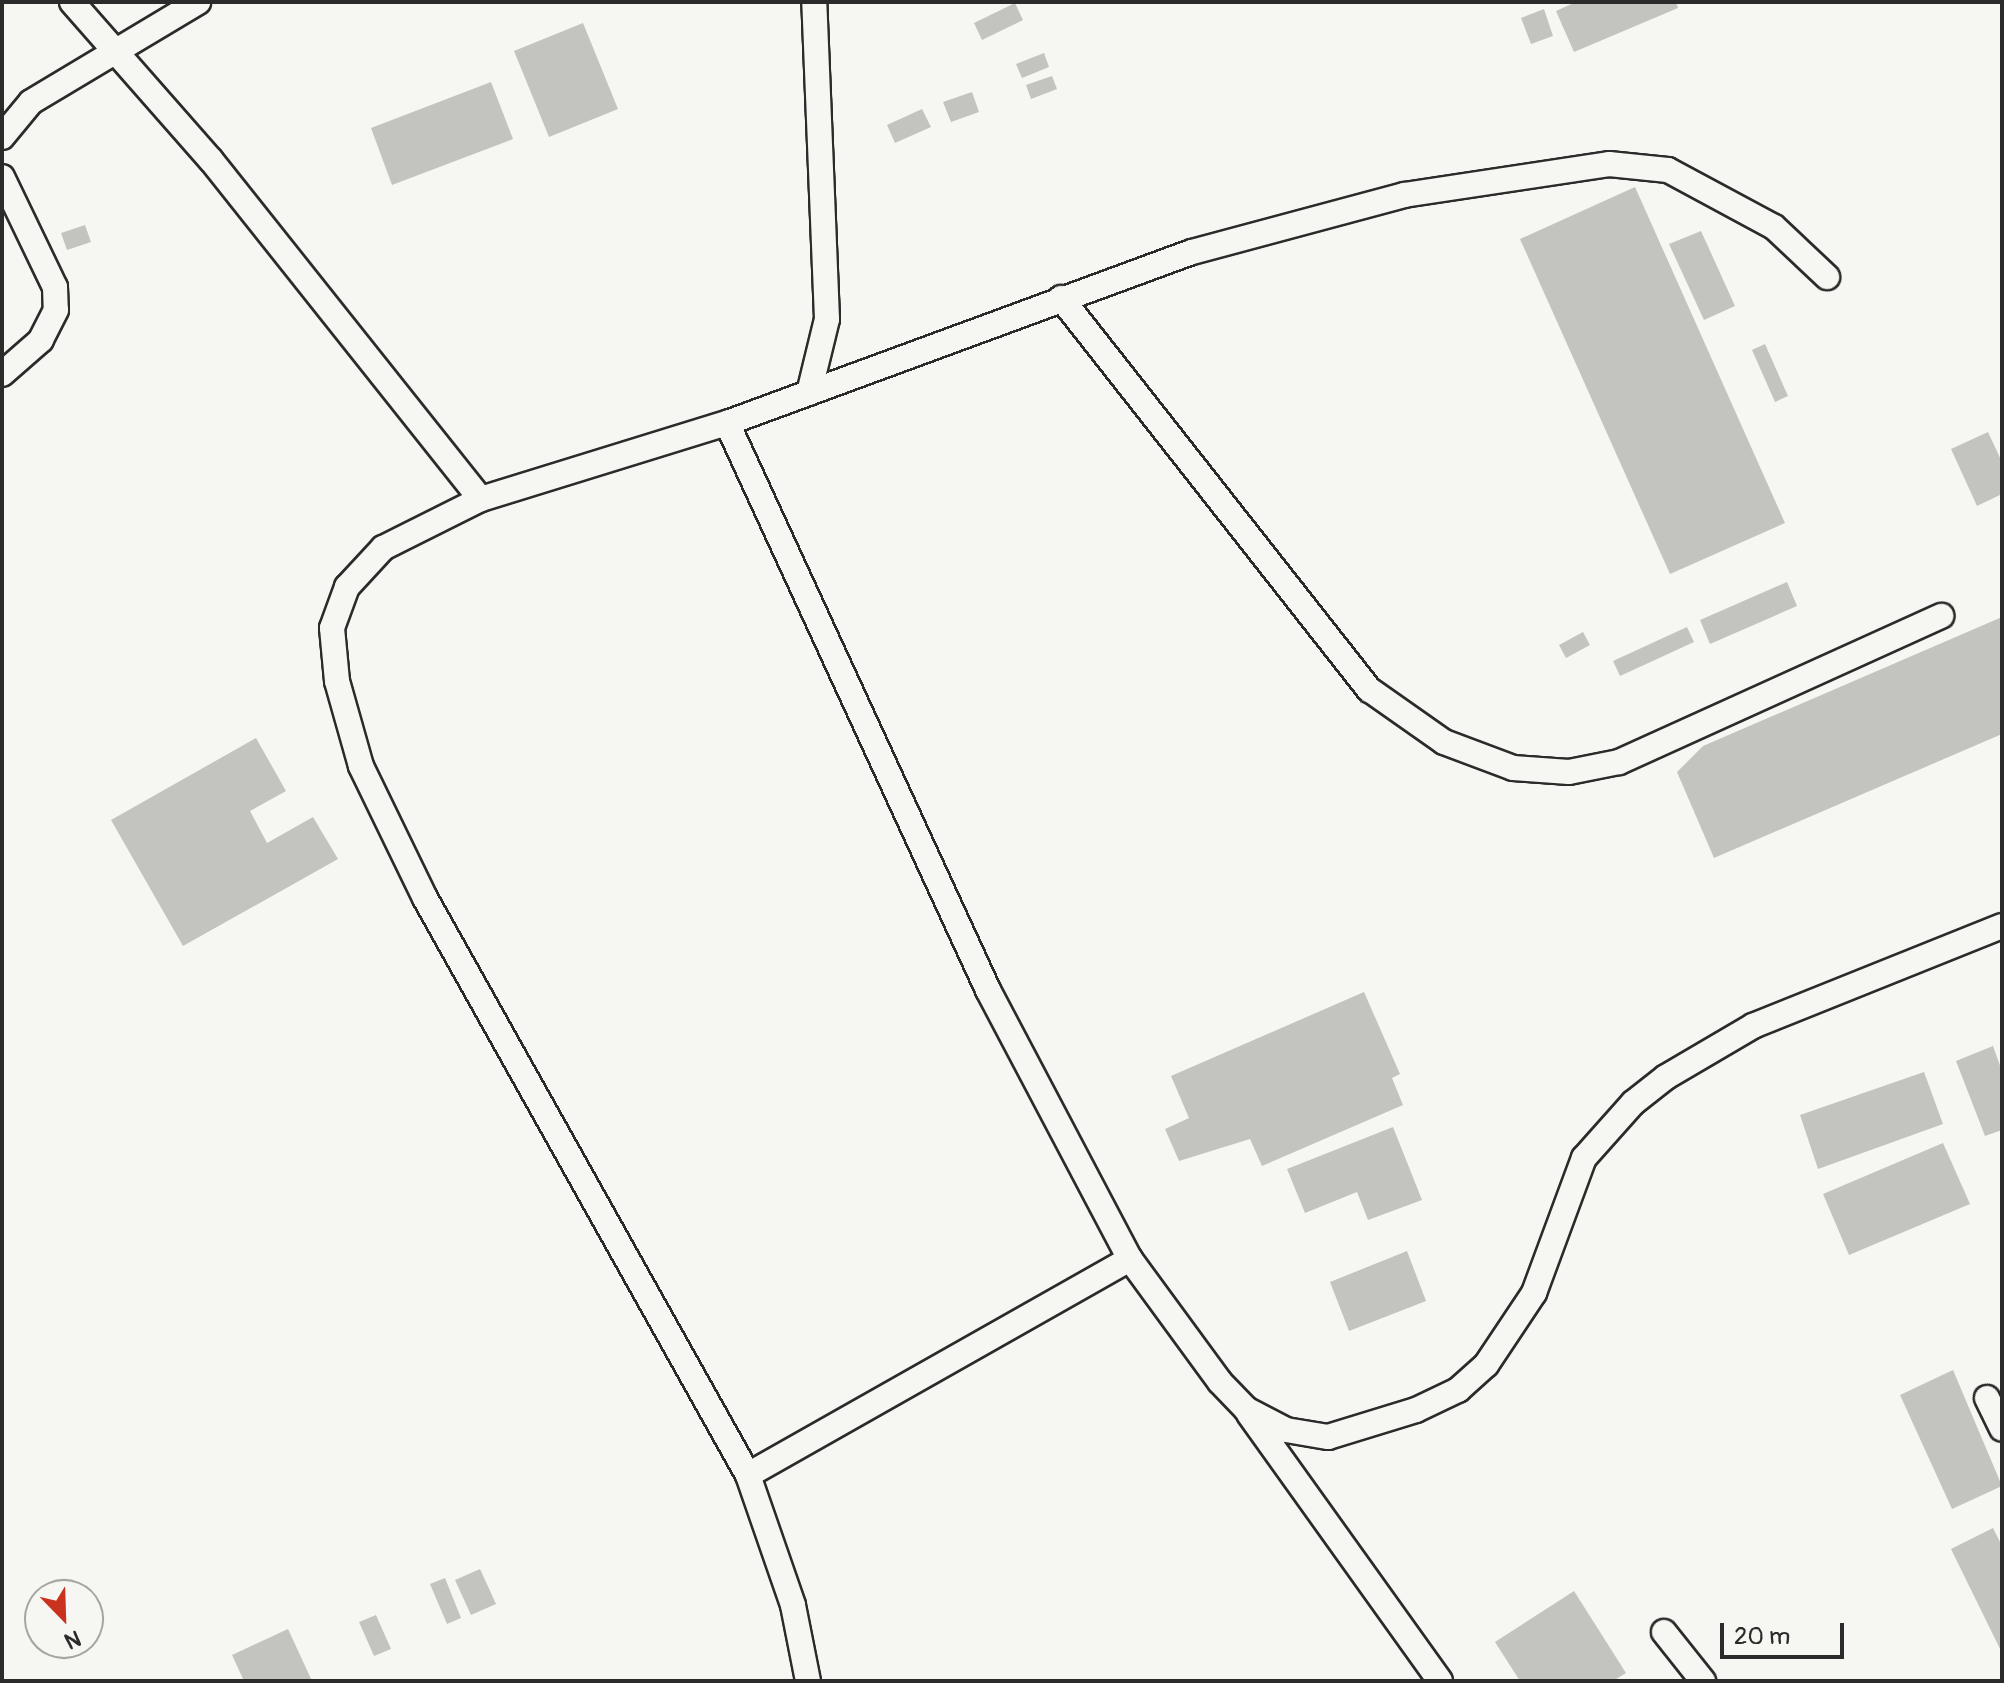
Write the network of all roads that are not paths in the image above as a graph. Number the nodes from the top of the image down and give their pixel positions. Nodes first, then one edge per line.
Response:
1 (72, 2) edge
2 (198, 2) edge
3 (814, 2) edge
4 (115, 48) junction
5 (2, 137) edge
6 (2, 177) edge
7 (1827, 277) dead end
8 (1061, 298) junction
9 (2, 374) edge
10 (809, 393) junction
11 (727, 423) junction
12 (481, 499) junction
13 (1941, 616) dead end
14 (2002, 926) edge
15 (1130, 1259) junction
16 (1987, 1398) dead end
17 (1246, 1409) junction
18 (2002, 1429) edge
19 (748, 1475) junction
20 (1664, 1632) dead end
21 (808, 1681) edge
22 (1440, 1681) edge
23 (1703, 1681) edge

1 - 4 lane
2 - 4 lane
3 - 10 lane
4 - 5 lane
4 - 12 lane
6 - 9 lane
7 - 8 lane
8 - 10 lane
8 - 13 lane
10 - 11 lane
11 - 12 lane
11 - 15 lane
12 - 19 lane
14 - 17 lane
15 - 17 lane
15 - 19 lane
16 - 18 lane
17 - 22 lane
19 - 21 lane
20 - 23 lane

